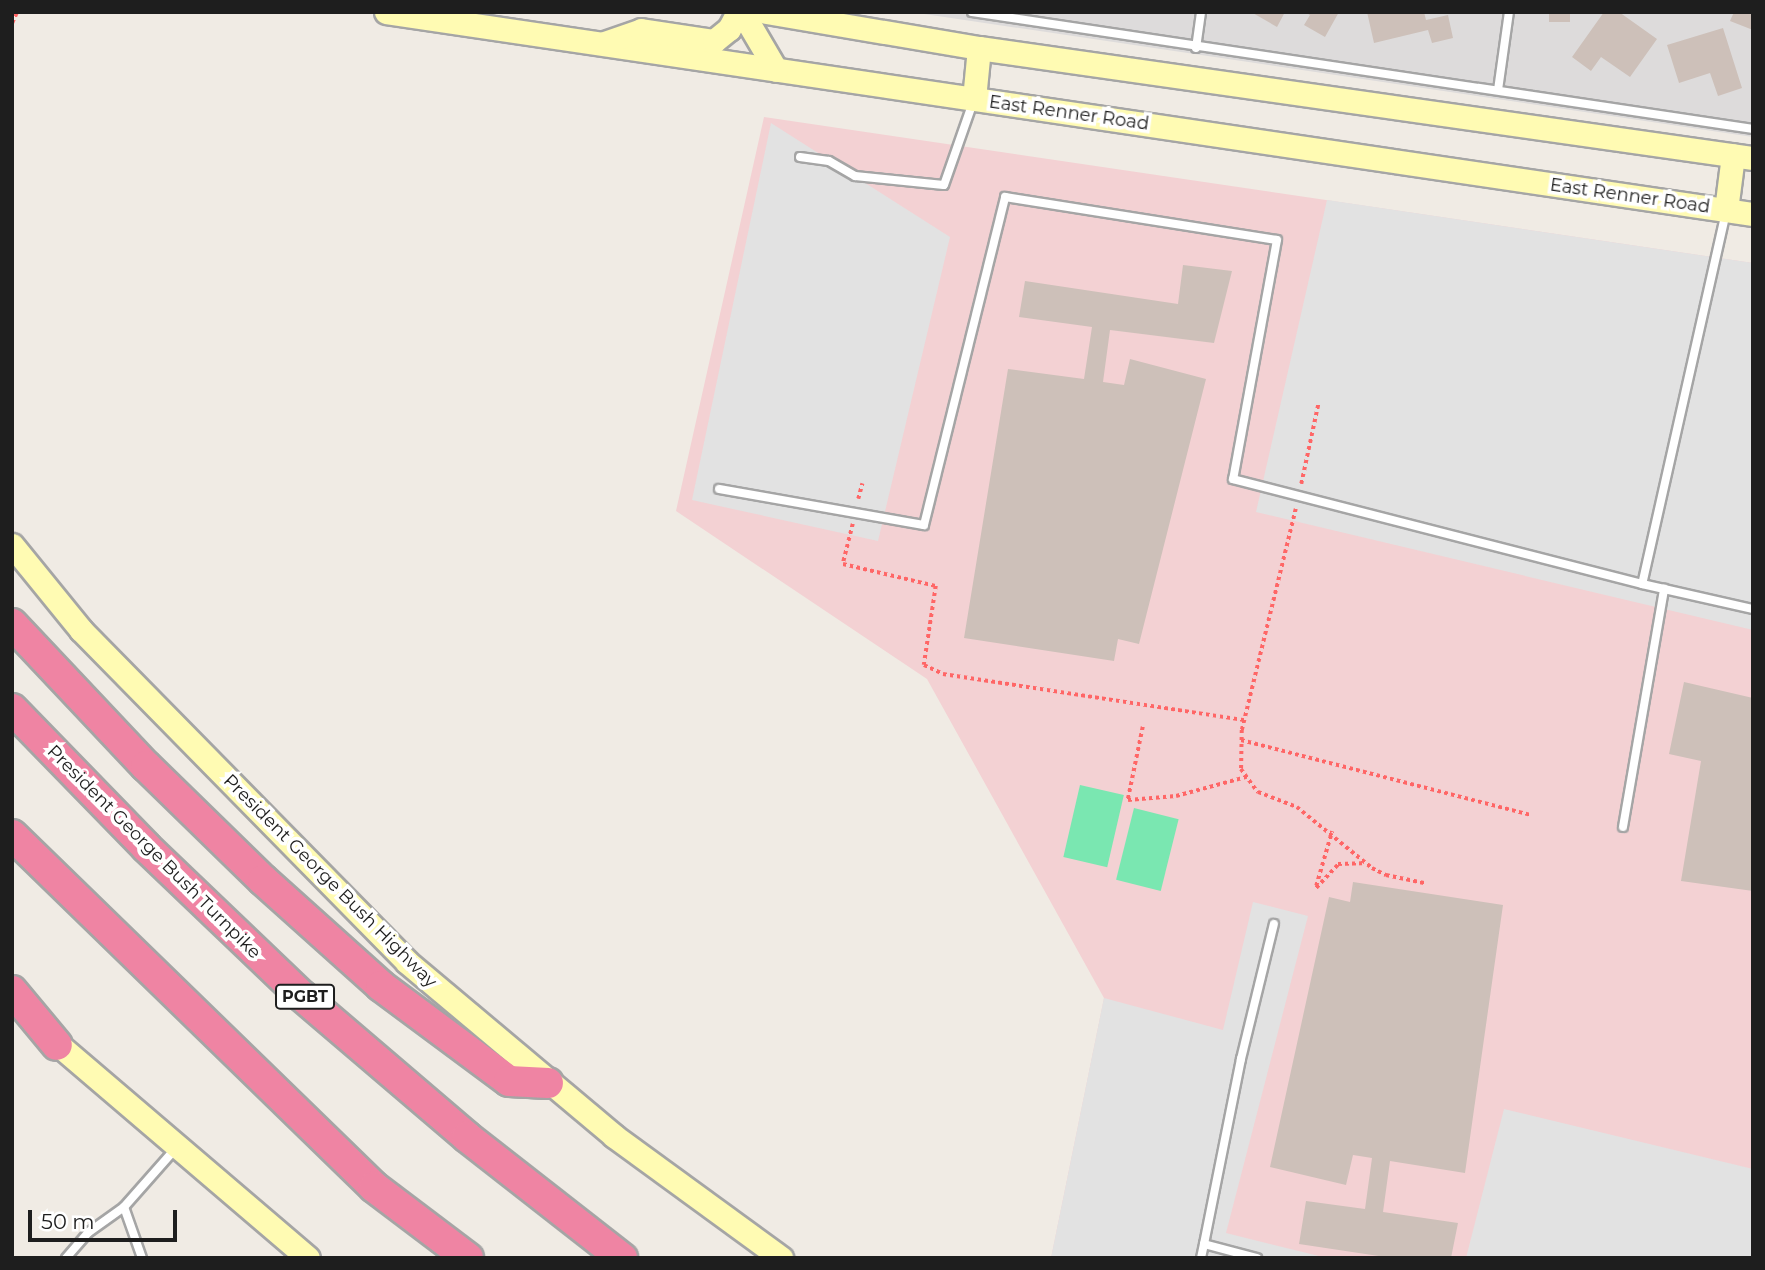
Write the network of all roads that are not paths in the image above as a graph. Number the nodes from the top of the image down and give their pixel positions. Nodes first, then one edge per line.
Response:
1 (386, 12) edge
2 (741, 12) edge
3 (766, 12) edge
4 (972, 12) edge
5 (1201, 12) edge
6 (1509, 12) edge
7 (601, 44) junction
8 (979, 48) junction
9 (1196, 48) junction
10 (776, 70) junction
11 (1498, 90) junction
12 (974, 99) junction
13 (1753, 129) edge
14 (1743, 156) edge
15 (800, 157) dead end
16 (1727, 210) junction
17 (1753, 214) edge
18 (719, 489) dead end
19 (12, 545) edge
20 (1642, 584) junction
21 (1664, 589) junction
22 (1753, 609) edge
23 (12, 624) edge
24 (12, 709) edge
25 (1623, 827) dead end
26 (12, 835) edge
27 (1274, 924) dead end
28 (12, 991) edge
29 (12, 1000) edge
30 (57, 1045) junction
31 (548, 1083) junction
32 (178, 1146) junction
33 (124, 1207) junction
34 (1205, 1244) junction
35 (66, 1258) edge
36 (142, 1258) edge
37 (308, 1258) edge
38 (468, 1258) edge
39 (622, 1258) edge
40 (781, 1258) edge
41 (1201, 1258) edge
42 (1257, 1258) edge

1 - 7 main road, East Renner Road
2 - 7 main road
2 - 10 main road
3 - 8 main road
4 - 9 lane
5 - 9 lane
6 - 11 lane
7 - 10 main road, East Renner Road
8 - 12 main road
8 - 14 main road
9 - 11 lane
10 - 12 main road, East Renner Road
11 - 13 lane
12 - 15 lane
12 - 16 main road, East Renner Road
14 - 16 main road
16 - 17 main road, East Renner Road
16 - 20 lane
18 - 20 lane
19 - 31 main road, President George Bush Highway
20 - 21 lane
21 - 22 lane
21 - 25 lane
23 - 31 highway
24 - 39 highway, President George Bush Turnpike / PGBT
26 - 38 highway
27 - 34 lane
28 - 30 highway
29 - 30 main road
30 - 32 main road
31 - 40 main road, President George Bush Highway
32 - 33 lane
32 - 37 main road
33 - 35 lane
33 - 36 lane
34 - 41 lane
34 - 42 lane

